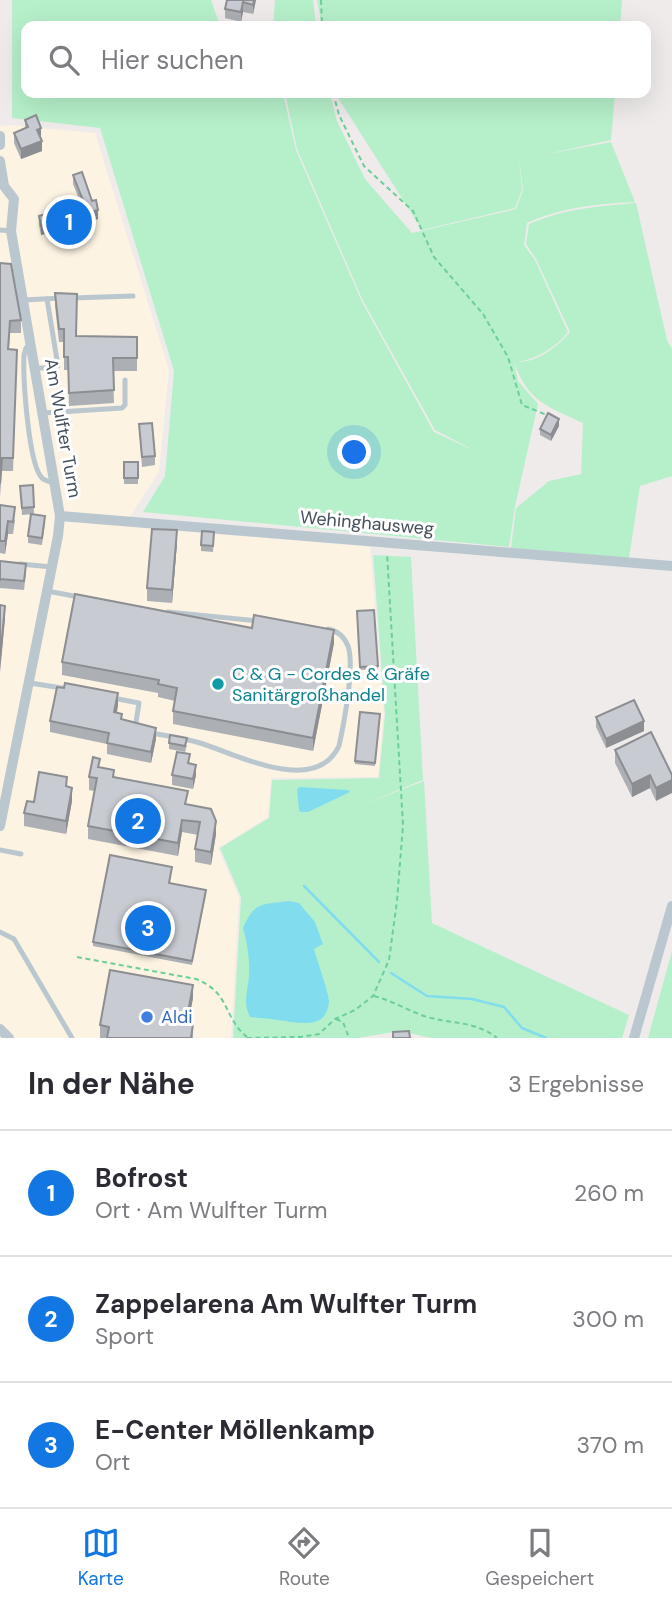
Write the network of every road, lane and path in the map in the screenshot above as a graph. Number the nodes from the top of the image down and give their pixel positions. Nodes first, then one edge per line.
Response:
1 (321, 0) edge
2 (322, 21) edge
3 (334, 98) edge
4 (0, 136) edge
5 (0, 145) edge
6 (0, 161) edge
7 (2, 187) edge
8 (5, 230) edge
9 (132, 296) dead end
10 (47, 299) junction
11 (23, 300) junction
12 (31, 344) junction
13 (35, 368) junction
14 (125, 380) dead end
15 (43, 413) junction
16 (550, 416) edge
17 (56, 484) junction
18 (60, 516) junction
19 (386, 542) junction
20 (13, 563) edge
21 (672, 566) edge
22 (52, 567) junction
23 (47, 591) junction
24 (82, 598) edge
25 (158, 611) edge
26 (265, 622) edge
27 (318, 628) edge
28 (29, 683) junction
29 (67, 689) edge
30 (103, 696) edge
31 (0, 826) edge
32 (0, 850) edge
33 (21, 854) dead end
34 (672, 906) edge
35 (0, 932) edge
36 (77, 957) dead end
37 (373, 996) junction
38 (335, 1018) junction
39 (0, 1029) edge
40 (318, 1034) junction
41 (9, 1038) edge
42 (72, 1038) edge
43 (247, 1038) edge
44 (316, 1038) edge
45 (349, 1038) edge
46 (497, 1038) edge
47 (634, 1038) edge

1 - 2 path
3 - 16 path
4 - 5 street
6 - 7 street, Am Wulfter Turm
7 - 8 street, Am Wulfter Turm
8 - 11 street, Am Wulfter Turm
9 - 10 lane
10 - 11 lane
10 - 13 lane
11 - 12 street, Am Wulfter Turm
12 - 13 street, Am Wulfter Turm
12 - 17 lane
13 - 15 street, Am Wulfter Turm
14 - 15 lane
15 - 17 street, Am Wulfter Turm
17 - 18 street, Am Wulfter Turm
18 - 19 street, Wehinghausweg
18 - 22 street, Am Wulfter Turm
19 - 21 street, Wehinghausweg
19 - 37 path
20 - 22 lane
22 - 23 street, Am Wulfter Turm
23 - 24 lane
23 - 28 street, Am Wulfter Turm
25 - 26 lane
27 - 30 lane
28 - 29 lane
28 - 31 street, Am Wulfter Turm
32 - 33 lane
34 - 47 street
35 - 42 lane
36 - 43 path
37 - 38 path
37 - 46 path
38 - 40 path
38 - 45 path
39 - 41 street
40 - 43 path
40 - 44 path

